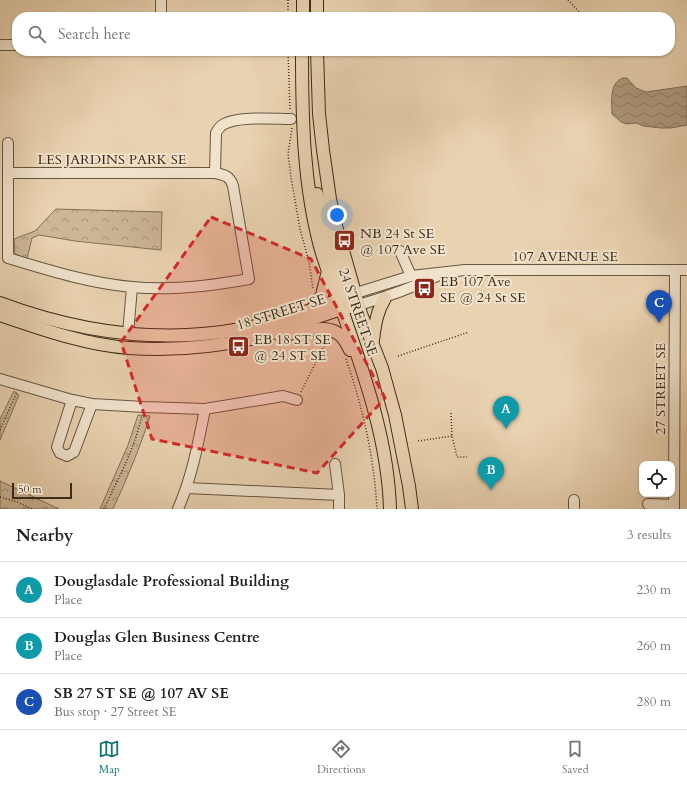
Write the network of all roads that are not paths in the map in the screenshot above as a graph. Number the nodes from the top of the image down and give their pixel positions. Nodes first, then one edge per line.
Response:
1 (161, 0) edge
2 (303, 0) edge
3 (317, 0) edge
4 (161, 12) edge
5 (302, 12) edge
6 (317, 12) edge
7 (0, 45) edge
8 (12, 45) edge
9 (302, 56) edge
10 (317, 56) edge
11 (291, 119) road end
12 (8, 143) dead end
13 (215, 172) junction
14 (307, 172) junction
15 (8, 173) junction
16 (400, 251) dead end
17 (675, 270) junction
18 (687, 270) edge
19 (328, 271) junction
20 (443, 273) junction
21 (411, 276) junction
22 (132, 287) junction
23 (385, 298) junction
24 (346, 300) junction
25 (0, 303) edge
26 (359, 305) junction
27 (313, 309) junction
28 (0, 315) edge
29 (276, 332) junction
30 (128, 334) junction
31 (373, 345) junction
32 (364, 377) junction
33 (0, 379) edge
34 (72, 400) junction
35 (297, 400) road end
36 (92, 404) junction
37 (204, 409) junction
38 (335, 464) dead end
39 (187, 488) junction
40 (339, 495) junction
41 (648, 504) dead end
42 (674, 507) edge
43 (178, 509) edge
44 (339, 509) edge
45 (390, 509) edge
46 (412, 509) edge

1 - 4 street
2 - 5 main road
3 - 6 main road
7 - 8 street
9 - 14 main road, 24 STREET SE
10 - 24 main road, 24 STREET SE
11 - 13 street
12 - 15 street
13 - 15 street, LES JARDINS PARK SE
13 - 22 street
14 - 19 main road, 24 STREET SE
14 - 24 main road
15 - 22 street
16 - 21 street
17 - 18 street, 107 AVENUE SE
17 - 20 street, 107 AVENUE SE
17 - 42 street, 27 STREET SE
19 - 24 main road, 24 STREET SE
19 - 27 main road
20 - 21 street, 107 AVENUE SE
20 - 23 street, 107 AVENUE SE
21 - 24 street, 107 AVENUE SE
22 - 30 street
23 - 26 street, 107 AVENUE SE
23 - 31 main road
24 - 26 main road, 24 STREET SE
24 - 26 main road, 18 STREET SE
24 - 27 main road, 18 STREET SE
24 - 29 main road, 18 STREET SE
24 - 32 main road, 24 STREET SE
25 - 30 main road, 18 STREET SE
26 - 31 main road, 24 STREET SE
27 - 30 main road, 18 STREET SE
28 - 29 main road, 18 STREET SE
29 - 32 main road
31 - 46 main road, 24 STREET SE
32 - 45 main road, 24 STREET SE
33 - 34 street
34 - 36 street
34 - 36 street
35 - 37 street
36 - 37 street
37 - 39 street
38 - 40 street
39 - 40 street
39 - 43 street
40 - 44 street
41 - 42 street

